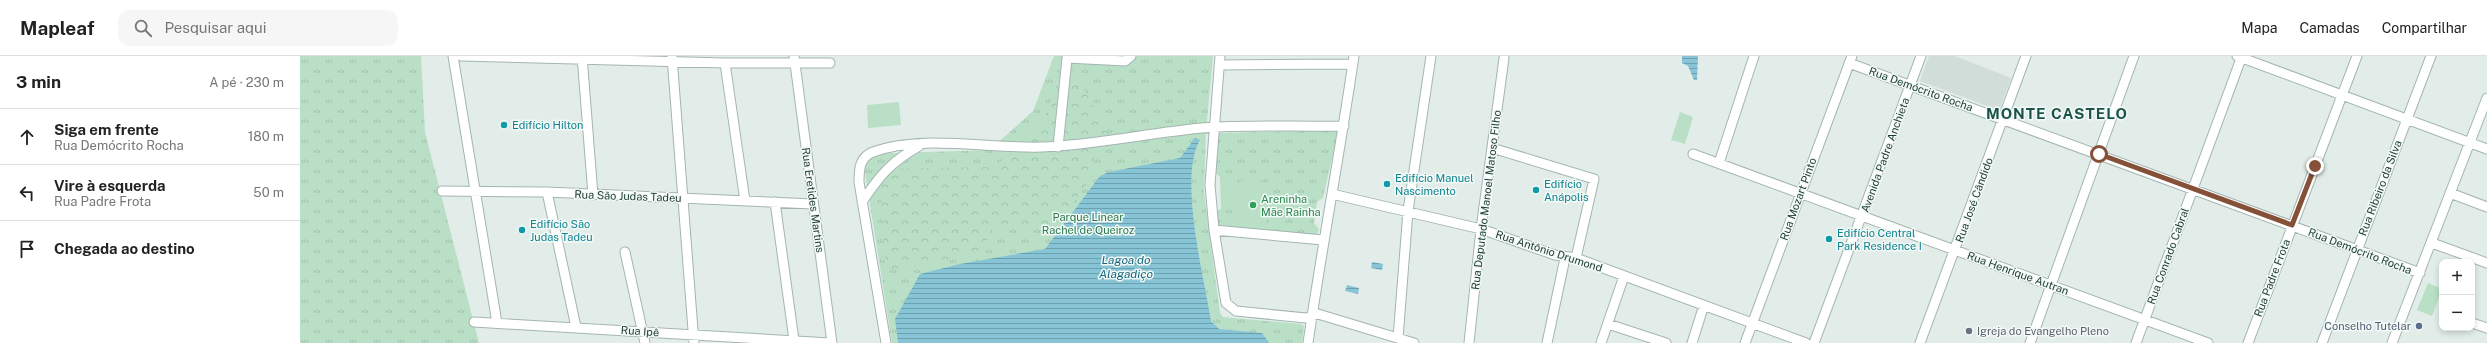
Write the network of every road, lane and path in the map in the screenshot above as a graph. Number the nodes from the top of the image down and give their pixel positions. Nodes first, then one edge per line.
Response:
1 (453, 56) edge
2 (457, 56) edge
3 (461, 56) edge
4 (1131, 56) edge
5 (1431, 56) edge
6 (1754, 56) edge
7 (1921, 56) edge
8 (2026, 56) edge
9 (2134, 56) edge
10 (2240, 56) edge
11 (2357, 56) edge
12 (2431, 56) edge
13 (582, 57) edge
14 (1504, 58) dead end
15 (672, 59) edge
16 (1851, 59) edge
17 (745, 60) edge
18 (794, 60) edge
19 (1220, 60) edge
20 (1353, 60) edge
21 (725, 63) junction
22 (830, 63) dead end
23 (1910, 84) junction
24 (2342, 95) junction
25 (2487, 98) edge
26 (2003, 118) junction
27 (2407, 120) junction
28 (1344, 126) junction
29 (1213, 127) junction
30 (2470, 142) junction
31 (922, 145) junction
32 (1058, 147) junction
33 (1492, 148) junction
34 (2487, 149) edge
35 (1693, 154) dead end
36 (2099, 154) junction
37 (1719, 163) junction
38 (2193, 189) junction
39 (476, 190) junction
40 (442, 191) dead end
41 (547, 192) junction
42 (1801, 193) junction
43 (2450, 193) junction
44 (1332, 194) junction
45 (593, 195) junction
46 (684, 198) junction
47 (745, 201) junction
48 (775, 202) junction
49 (862, 202) junction
50 (813, 204) junction
51 (2487, 207) edge
52 (1408, 211) junction
53 (1863, 215) junction
54 (2292, 225) junction
55 (1481, 229) junction
56 (1214, 230) junction
57 (1322, 240) junction
58 (2432, 243) junction
59 (2357, 249) junction
60 (1956, 250) junction
61 (625, 252) dead end
62 (1565, 258) junction
63 (1576, 258) junction
64 (2487, 263) edge
65 (2420, 273) junction
66 (1624, 276) junction
67 (2050, 286) junction
68 (1704, 306) junction
69 (1312, 316) junction
70 (2145, 319) junction
71 (474, 322) dead end
72 (497, 323) junction
73 (1752, 323) junction
74 (1608, 324) junction
75 (2475, 324) edge
76 (576, 326) junction
77 (2487, 328) edge
78 (643, 331) junction
79 (694, 339) edge
80 (1392, 339) edge
81 (794, 340) junction
82 (645, 343) edge
83 (831, 343) edge
84 (886, 343) edge
85 (1308, 343) edge
86 (1414, 343) edge
87 (1469, 343) edge
88 (1547, 343) edge
89 (1601, 343) edge
90 (1666, 343) edge
91 (1692, 343) edge
92 (1745, 343) edge
93 (1806, 343) edge
94 (1814, 343) edge
95 (1920, 343) edge
96 (2030, 343) edge
97 (2136, 343) edge
98 (2208, 343) edge
99 (2248, 343) edge
100 (2322, 343) edge
101 (2392, 343) edge

1 - 2 street
1 - 39 street
3 - 13 street
4 - 32 street
5 - 52 street
6 - 37 street
7 - 23 street, Avenida Padre Anchieta
8 - 26 street, Rua José Cândido
9 - 36 street
10 - 24 street
10 - 38 street, Rua Conrado Cabral
11 - 24 street, Rua Padre Frota
12 - 27 street, Rua Ribeiro da Silva
13 - 15 street
13 - 45 street
14 - 33 street, Rua Deputado Manoel Matoso Filho
15 - 21 street
15 - 46 street
16 - 23 street, Rua Demócrito Rocha
16 - 42 street, Rua Mozart Pinto
17 - 18 street
17 - 21 street
18 - 22 street
18 - 50 street, Rua Eretides Martins
19 - 20 street
19 - 29 street
20 - 28 street
21 - 47 street
23 - 26 street, Rua Demócrito Rocha
23 - 53 street, Avenida Padre Anchieta
24 - 27 street
24 - 54 street, Rua Padre Frota
25 - 30 street
26 - 36 street, Rua Demócrito Rocha
26 - 60 street, Rua José Cândido
27 - 30 street
27 - 59 street, Rua Ribeiro da Silva
28 - 29 street
28 - 44 street
29 - 32 street
29 - 56 street
30 - 34 street
30 - 43 street
31 - 32 street
31 - 49 street
31 - 49 street
33 - 55 street, Rua Deputado Manoel Matoso Filho
33 - 63 street
35 - 37 street, Rua Henrique Autran
36 - 38 street, Rua Demócrito Rocha
36 - 67 street
37 - 42 street, Rua Henrique Autran
38 - 54 street, Rua Demócrito Rocha
38 - 70 street, Rua Conrado Cabral
39 - 40 street, Rua São Judas Tadeu
39 - 41 street, Rua São Judas Tadeu
39 - 72 street
41 - 45 street, Rua São Judas Tadeu
41 - 76 street
42 - 53 street, Rua Henrique Autran
42 - 73 street, Rua Mozart Pinto
43 - 51 street
43 - 58 street
44 - 52 street, Rua Antônio Drumond
44 - 57 street
45 - 46 street, Rua São Judas Tadeu
46 - 47 street, Rua São Judas Tadeu
46 - 79 street
47 - 48 street, Rua São Judas Tadeu
48 - 50 street, Rua São Judas Tadeu
48 - 81 street
49 - 84 street
50 - 83 street, Rua Eretides Martins
52 - 55 street, Rua Antônio Drumond
52 - 80 street
53 - 60 street, Rua Henrique Autran
53 - 94 street, Avenida Padre Anchieta
54 - 59 street, Rua Demócrito Rocha
54 - 99 street, Rua Padre Frota
55 - 62 street, Rua Antônio Drumond
55 - 87 street, Rua Deputado Manoel Matoso Filho
56 - 57 street
56 - 69 street
57 - 69 street
58 - 64 street
58 - 65 street
59 - 65 street, Rua Demócrito Rocha
59 - 100 street, Rua Ribeiro da Silva
60 - 67 street, Rua Henrique Autran
60 - 95 street, Rua José Cândido
61 - 78 street
62 - 63 street, Rua Antônio Drumond
62 - 88 street
63 - 66 street, Rua Antônio Drumond
65 - 101 street
66 - 68 street, Rua Antônio Drumond
66 - 74 street
67 - 70 street, Rua Henrique Autran
67 - 96 street
68 - 73 street, Rua Antônio Drumond
68 - 91 street
69 - 80 street
69 - 85 street
70 - 97 street, Rua Conrado Cabral
70 - 98 street, Rua Henrique Autran
71 - 72 street, Rua Ipê
72 - 76 street, Rua Ipê
73 - 92 street, Rua Mozart Pinto
73 - 93 street, Rua Antônio Drumond
74 - 89 street
74 - 90 street
75 - 77 street
76 - 78 street, Rua Ipê
78 - 79 street, Rua Ipê
78 - 82 street
79 - 81 street, Rua Ipê
80 - 86 street
81 - 83 street, Rua Ipê

